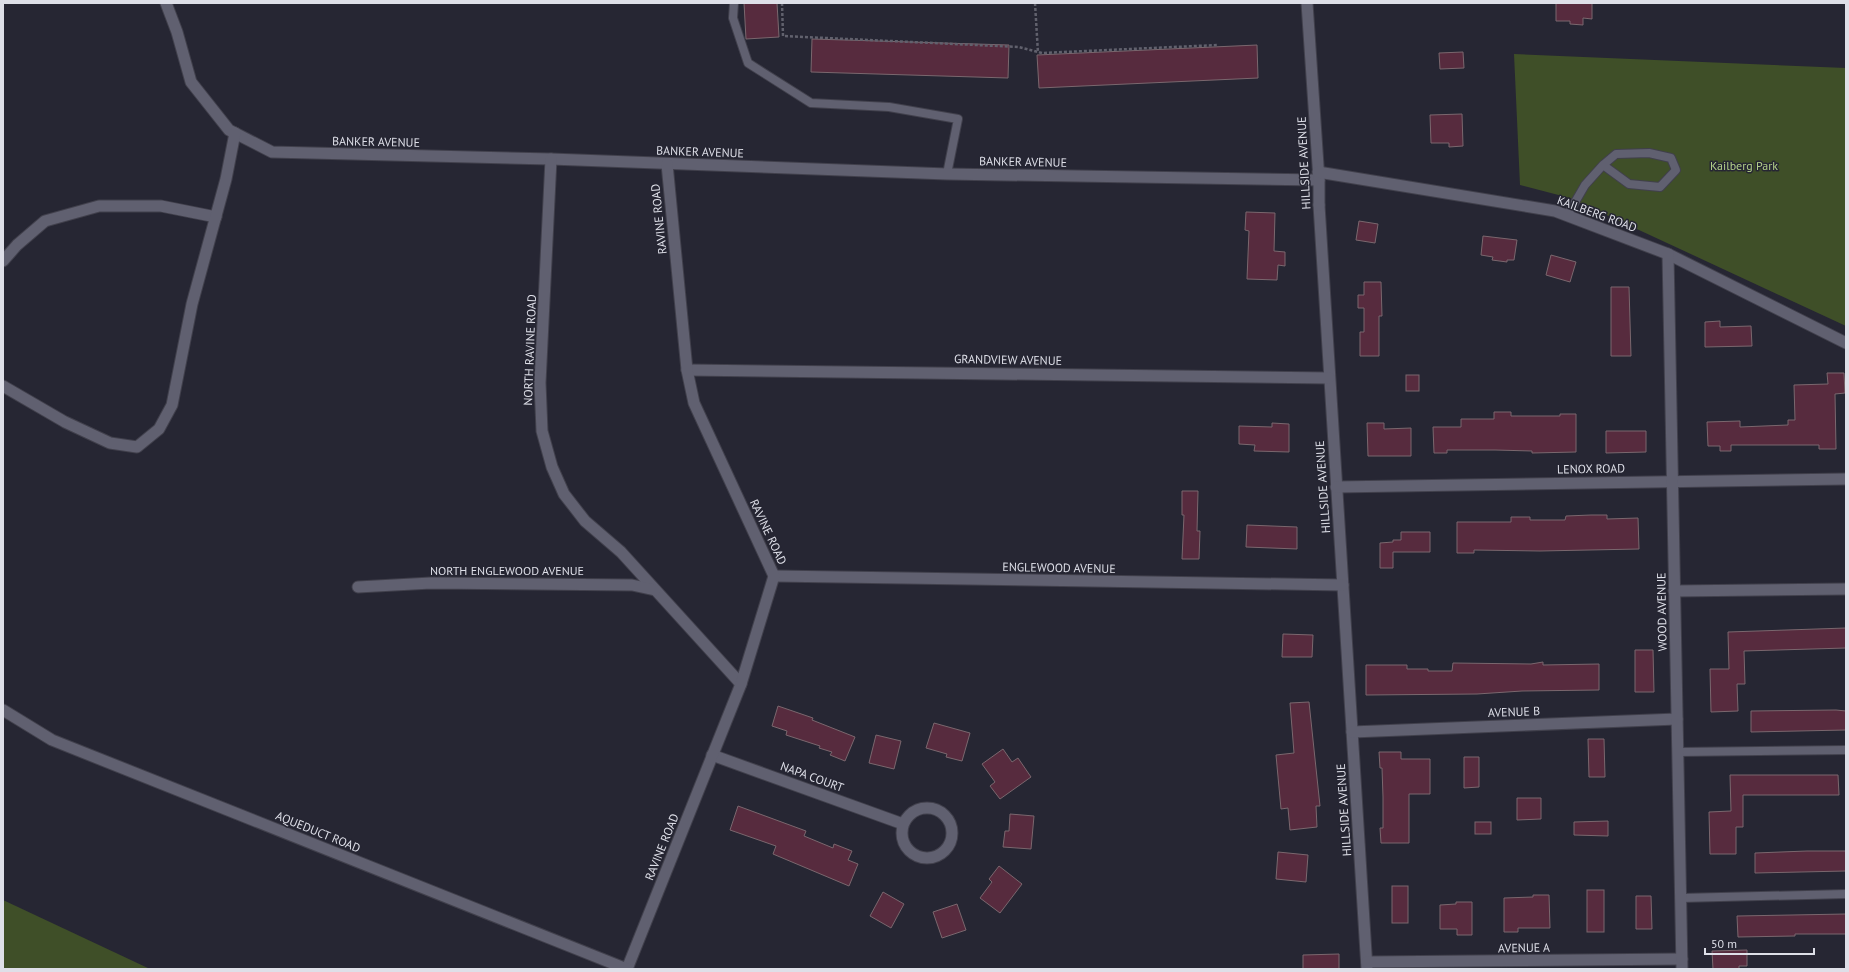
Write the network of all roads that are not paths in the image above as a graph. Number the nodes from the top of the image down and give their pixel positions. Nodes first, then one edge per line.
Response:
1 (166, 3) edge
2 (734, 3) edge
3 (1307, 3) edge
4 (235, 133) junction
5 (551, 159) junction
6 (667, 164) junction
7 (1603, 165) junction
8 (947, 174) junction
9 (1318, 176) junction
10 (1567, 216) junction
11 (216, 217) junction
12 (1668, 254) junction
13 (3, 261) edge
14 (1846, 343) edge
15 (687, 370) junction
16 (1329, 378) junction
17 (3, 386) edge
18 (1846, 479) edge
19 (1672, 481) junction
20 (1336, 487) junction
21 (774, 576) junction
22 (1343, 585) junction
23 (358, 587) dead end
24 (1846, 589) edge
25 (655, 590) junction
26 (1674, 591) junction
27 (741, 684) junction
28 (3, 710) edge
29 (1677, 719) junction
30 (1352, 732) junction
31 (1846, 750) edge
32 (1678, 752) junction
33 (712, 755) junction
34 (903, 824) junction
35 (1846, 894) edge
36 (1681, 898) junction
37 (1682, 964) edge
38 (1367, 966) edge
39 (627, 969) edge

1 - 4 street, BANKER AVENUE
2 - 8 lane
3 - 9 street, HILLSIDE AVENUE
4 - 5 street, BANKER AVENUE
4 - 11 street
5 - 6 street, BANKER AVENUE
5 - 25 street, NORTH RAVINE ROAD
6 - 8 street, BANKER AVENUE
6 - 15 street, RAVINE ROAD
7 - 7 lane
7 - 10 lane
8 - 9 street, BANKER AVENUE
9 - 10 street, KAILBERG ROAD
9 - 16 street, HILLSIDE AVENUE
10 - 12 street, KAILBERG ROAD
11 - 13 street
11 - 17 street
12 - 14 street, KAILBERG ROAD
12 - 19 street, WOOD AVENUE
15 - 16 street, GRANDVIEW AVENUE
15 - 21 street, RAVINE ROAD
16 - 20 street, HILLSIDE AVENUE
18 - 19 street, LENOX ROAD
19 - 20 street, LENOX ROAD
19 - 26 street, WOOD AVENUE
20 - 22 street, HILLSIDE AVENUE
21 - 22 street, ENGLEWOOD AVENUE
21 - 27 street, RAVINE ROAD
22 - 30 street, HILLSIDE AVENUE
23 - 25 street, NORTH ENGLEWOOD AVENUE
24 - 26 street
25 - 27 street, NORTH RAVINE ROAD
26 - 29 street, WOOD AVENUE
27 - 33 street, RAVINE ROAD
28 - 39 street, AQUEDUCT ROAD
29 - 30 street, AVENUE B
29 - 32 street, WOOD AVENUE
30 - 38 street, HILLSIDE AVENUE
31 - 32 lane
32 - 36 street, WOOD AVENUE
33 - 34 street, NAPA COURT
33 - 39 street, RAVINE ROAD
34 - 34 street
35 - 36 lane
36 - 37 street, WOOD AVENUE
37 - 38 street, AVENUE A

